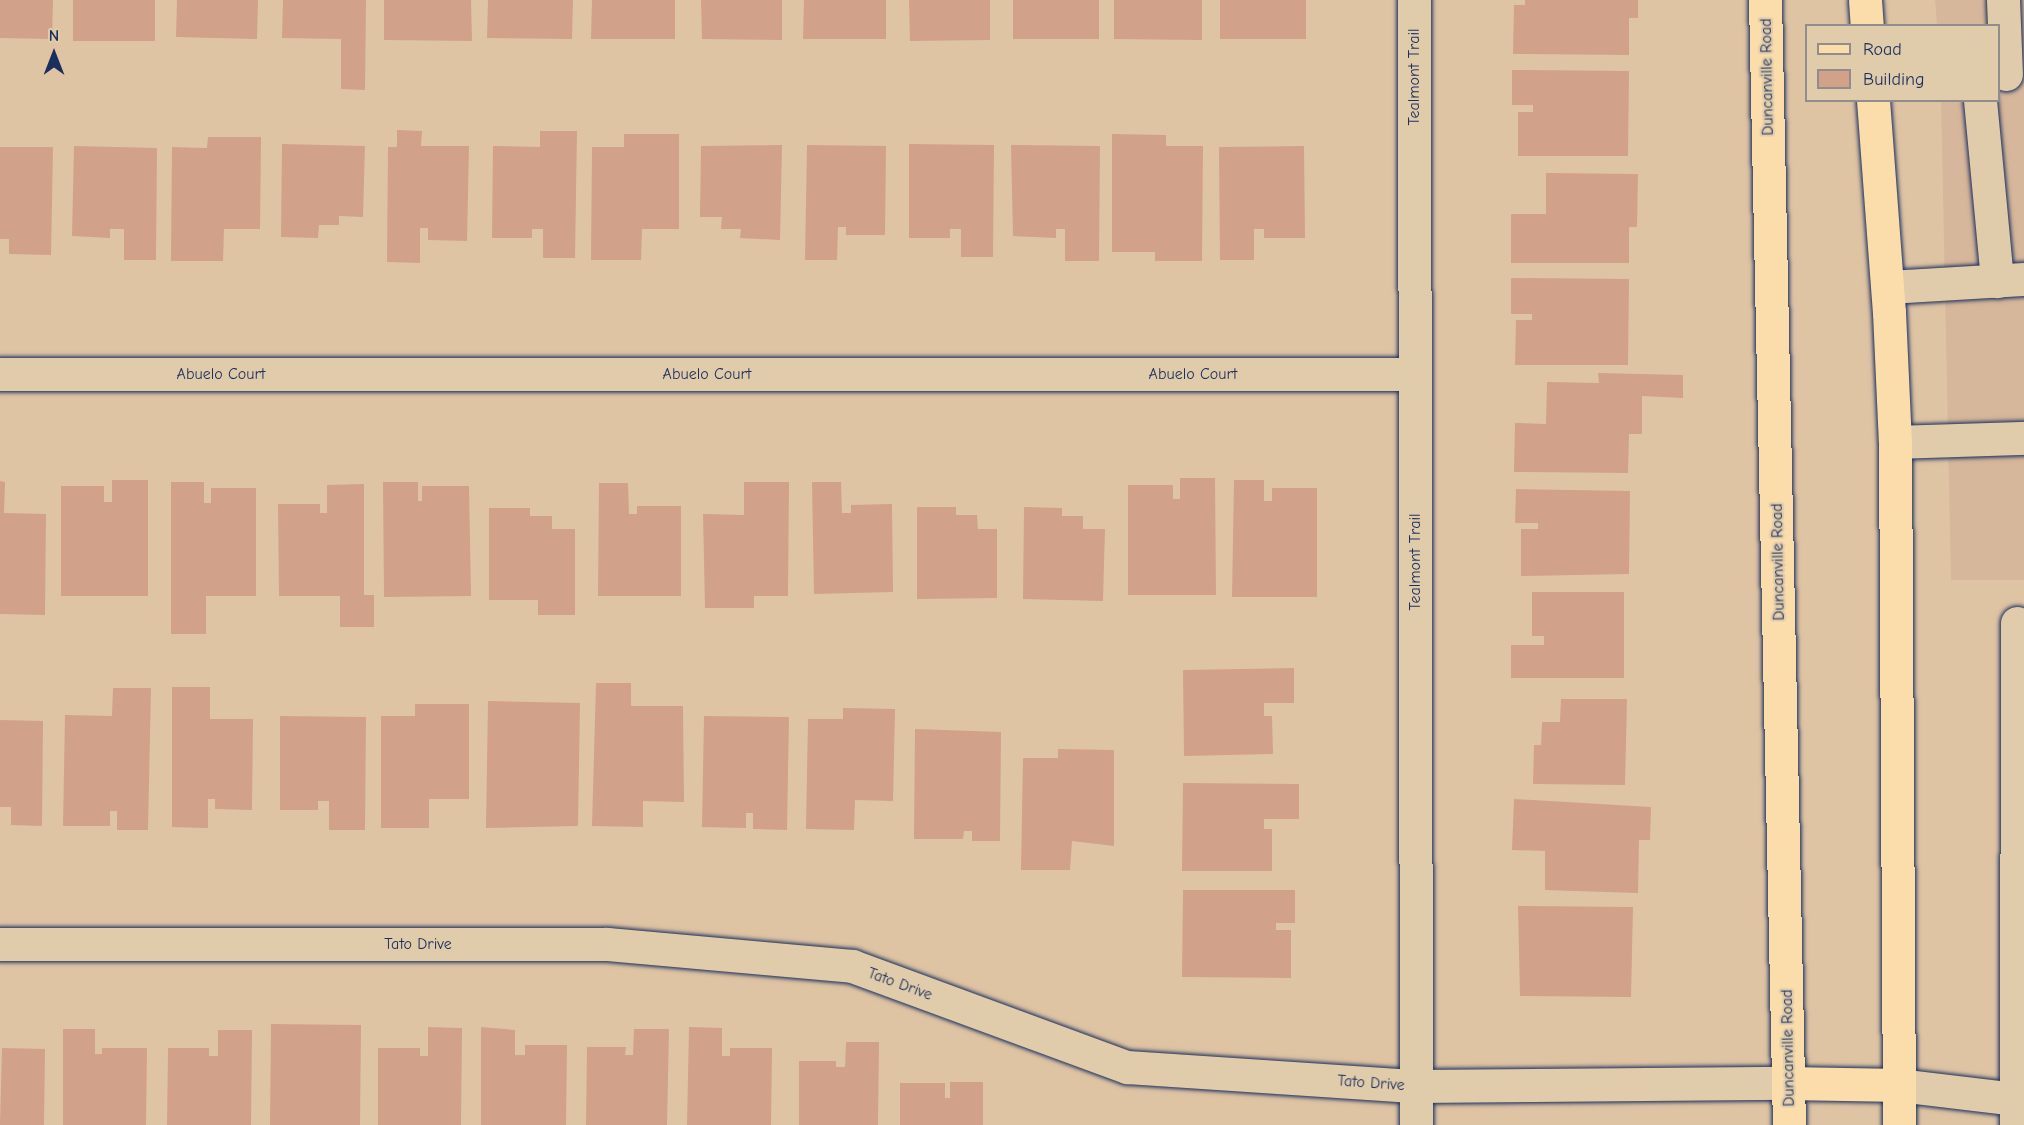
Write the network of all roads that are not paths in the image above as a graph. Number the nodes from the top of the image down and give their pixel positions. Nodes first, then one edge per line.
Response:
1 (1414, 0) edge
2 (1765, 0) edge
3 (1865, 0) edge
4 (2003, 0) edge
5 (1867, 24) edge
6 (2010, 74) edge
7 (1873, 102) edge
8 (1980, 102) edge
9 (2010, 280) edge
10 (1888, 287) junction
11 (0, 374) edge
12 (1415, 374) junction
13 (2024, 438) edge
14 (1895, 442) junction
15 (2017, 623) dead end
16 (0, 944) edge
17 (1789, 1083) junction
18 (1899, 1085) junction
19 (1416, 1086) junction
20 (2018, 1109) edge
21 (1416, 1125) edge
22 (1789, 1125) edge
23 (1899, 1125) edge

1 - 12 street, Tealmont Trail
2 - 17 main road, Duncanville Road
3 - 5 main road
4 - 6 street
7 - 10 main road
8 - 9 street
9 - 10 street
10 - 14 main road
11 - 12 street, Abuelo Court
12 - 19 street, Tealmont Trail
13 - 14 street
14 - 18 main road
15 - 20 street
16 - 19 street, Tato Drive
17 - 18 main road
17 - 19 street, Tato Drive
17 - 22 main road, Duncanville Road
18 - 20 street
18 - 23 main road
19 - 21 street, Tealmont Trail

